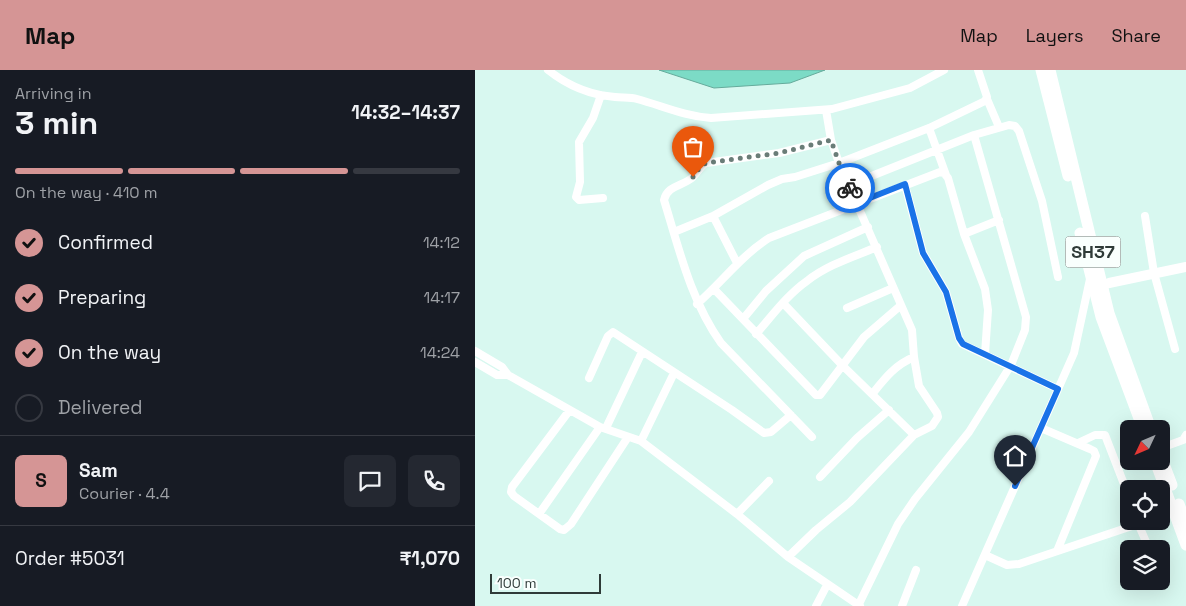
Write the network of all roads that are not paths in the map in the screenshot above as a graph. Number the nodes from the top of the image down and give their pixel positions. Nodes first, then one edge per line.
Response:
1 (548, 70) edge
2 (944, 70) edge
3 (979, 70) edge
4 (1041, 70) edge
5 (1050, 70) edge
6 (601, 95) junction
7 (987, 99) junction
8 (826, 110) junction
9 (929, 128) junction
10 (999, 128) junction
11 (973, 135) junction
12 (831, 140) junction
13 (937, 150) junction
14 (839, 163) junction
15 (946, 175) junction
16 (905, 184) junction
17 (849, 185) junction
18 (603, 198) dead end
19 (857, 203) junction
20 (713, 216) junction
21 (1145, 216) dead end
22 (999, 220) junction
23 (868, 227) junction
24 (674, 232) junction
25 (964, 234) junction
26 (877, 247) junction
27 (737, 263) junction
28 (1096, 266) junction
29 (1186, 267) edge
30 (1155, 273) junction
31 (1058, 277) dead end
32 (1090, 277) junction
33 (893, 288) junction
34 (1097, 288) junction
35 (714, 289) junction
36 (783, 303) junction
37 (697, 304) junction
38 (900, 306) junction
39 (847, 308) dead end
40 (743, 319) junction
41 (756, 334) junction
42 (1175, 349) dead end
43 (475, 350) edge
44 (643, 352) junction
45 (985, 354) junction
46 (913, 357) junction
47 (475, 362) edge
48 (842, 365) junction
49 (1011, 366) junction
50 (673, 373) junction
51 (508, 375) junction
52 (589, 378) dead end
53 (1058, 389) junction
54 (873, 393) junction
55 (889, 410) junction
56 (569, 411) junction
57 (791, 415) junction
58 (1140, 420) edge
59 (1148, 420) edge
60 (603, 428) junction
61 (1041, 428) junction
62 (914, 435) junction
63 (627, 437) junction
64 (812, 437) dead end
65 (1185, 438) edge
66 (641, 441) junction
67 (1078, 443) junction
68 (1170, 444) edge
69 (1158, 470) edge
70 (1166, 470) edge
71 (820, 477) dead end
72 (1122, 480) edge
73 (769, 481) dead end
74 (539, 514) junction
75 (737, 514) junction
76 (1186, 523) edge
77 (1120, 529) edge
78 (1186, 545) edge
79 (1057, 551) junction
80 (985, 555) junction
81 (788, 557) junction
82 (916, 570) dead end
83 (827, 585) junction
84 (816, 606) edge
85 (859, 606) edge
86 (902, 606) edge
87 (962, 606) edge

1 - 6 street
2 - 8 street
3 - 7 street
4 - 32 main road, SH37
5 - 28 main road, SH37
6 - 8 street
6 - 18 street
7 - 9 street
7 - 10 street
8 - 12 street
9 - 13 street
9 - 14 street
10 - 11 street
10 - 31 street
11 - 13 street
11 - 22 street
12 - 14 street
12 - 24 street
13 - 15 street
13 - 17 street
14 - 17 street
14 - 20 street
15 - 16 street
15 - 25 street
16 - 19 street
16 - 45 street
17 - 19 street
19 - 23 street
19 - 27 street
20 - 24 street
20 - 27 street
21 - 30 street
22 - 25 street
22 - 49 street
23 - 26 street
23 - 40 street
24 - 37 street
25 - 45 street
26 - 33 street
26 - 36 street
27 - 35 street
28 - 32 street
28 - 34 main road, SH37
29 - 30 street
30 - 34 street
30 - 42 street
32 - 34 main road, SH37
32 - 53 street
33 - 38 street
33 - 39 street
34 - 58 main road, SH37
34 - 59 main road, SH37
35 - 37 street
35 - 40 street
36 - 41 street
36 - 48 street
37 - 57 street
38 - 46 street
38 - 48 street
40 - 41 street
41 - 48 street
43 - 51 street
44 - 50 street
44 - 52 street
44 - 60 street
45 - 49 street
46 - 54 street
46 - 62 street
47 - 51 street
48 - 54 street
49 - 53 street
49 - 85 street
50 - 57 street
50 - 66 street
51 - 56 street
53 - 61 street
54 - 55 street
55 - 62 street
55 - 71 street
56 - 60 street
56 - 74 street
57 - 64 street
60 - 63 street
60 - 74 street
61 - 67 street
61 - 80 street
62 - 81 street
63 - 66 street
63 - 74 street
65 - 68 street
66 - 75 street
67 - 72 street
67 - 79 street
69 - 78 main road
70 - 76 main road
73 - 75 street
75 - 81 street
77 - 79 street
79 - 80 street
80 - 87 street
81 - 83 street
82 - 86 street
83 - 84 street
83 - 85 street

